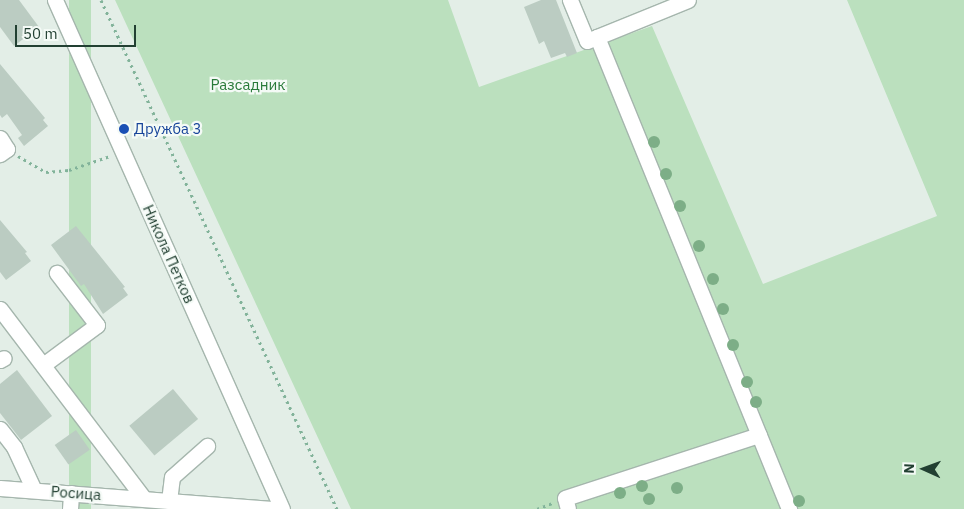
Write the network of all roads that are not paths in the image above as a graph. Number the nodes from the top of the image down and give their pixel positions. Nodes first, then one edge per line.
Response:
1 (55, 0) edge
2 (570, 0) edge
3 (688, 0) edge
4 (597, 37) junction
5 (57, 273) dead end
6 (0, 309) edge
7 (43, 365) junction
8 (0, 429) edge
9 (759, 435) junction
10 (207, 446) dead end
11 (0, 488) edge
12 (34, 490) junction
13 (71, 493) junction
14 (144, 499) junction
15 (170, 501) junction
16 (70, 509) edge
17 (272, 509) edge
18 (282, 509) edge
19 (568, 509) edge
20 (789, 509) edge

1 - 18 street, Никола Петков
2 - 4 street
3 - 4 street
4 - 9 street
5 - 7 street
6 - 7 street
7 - 14 street
8 - 12 street
9 - 19 street
9 - 20 street
10 - 15 street
11 - 12 street, Росица
12 - 13 street, Росица
13 - 14 street, Росица
13 - 16 street
14 - 15 street, Росица
15 - 17 street, Росица

